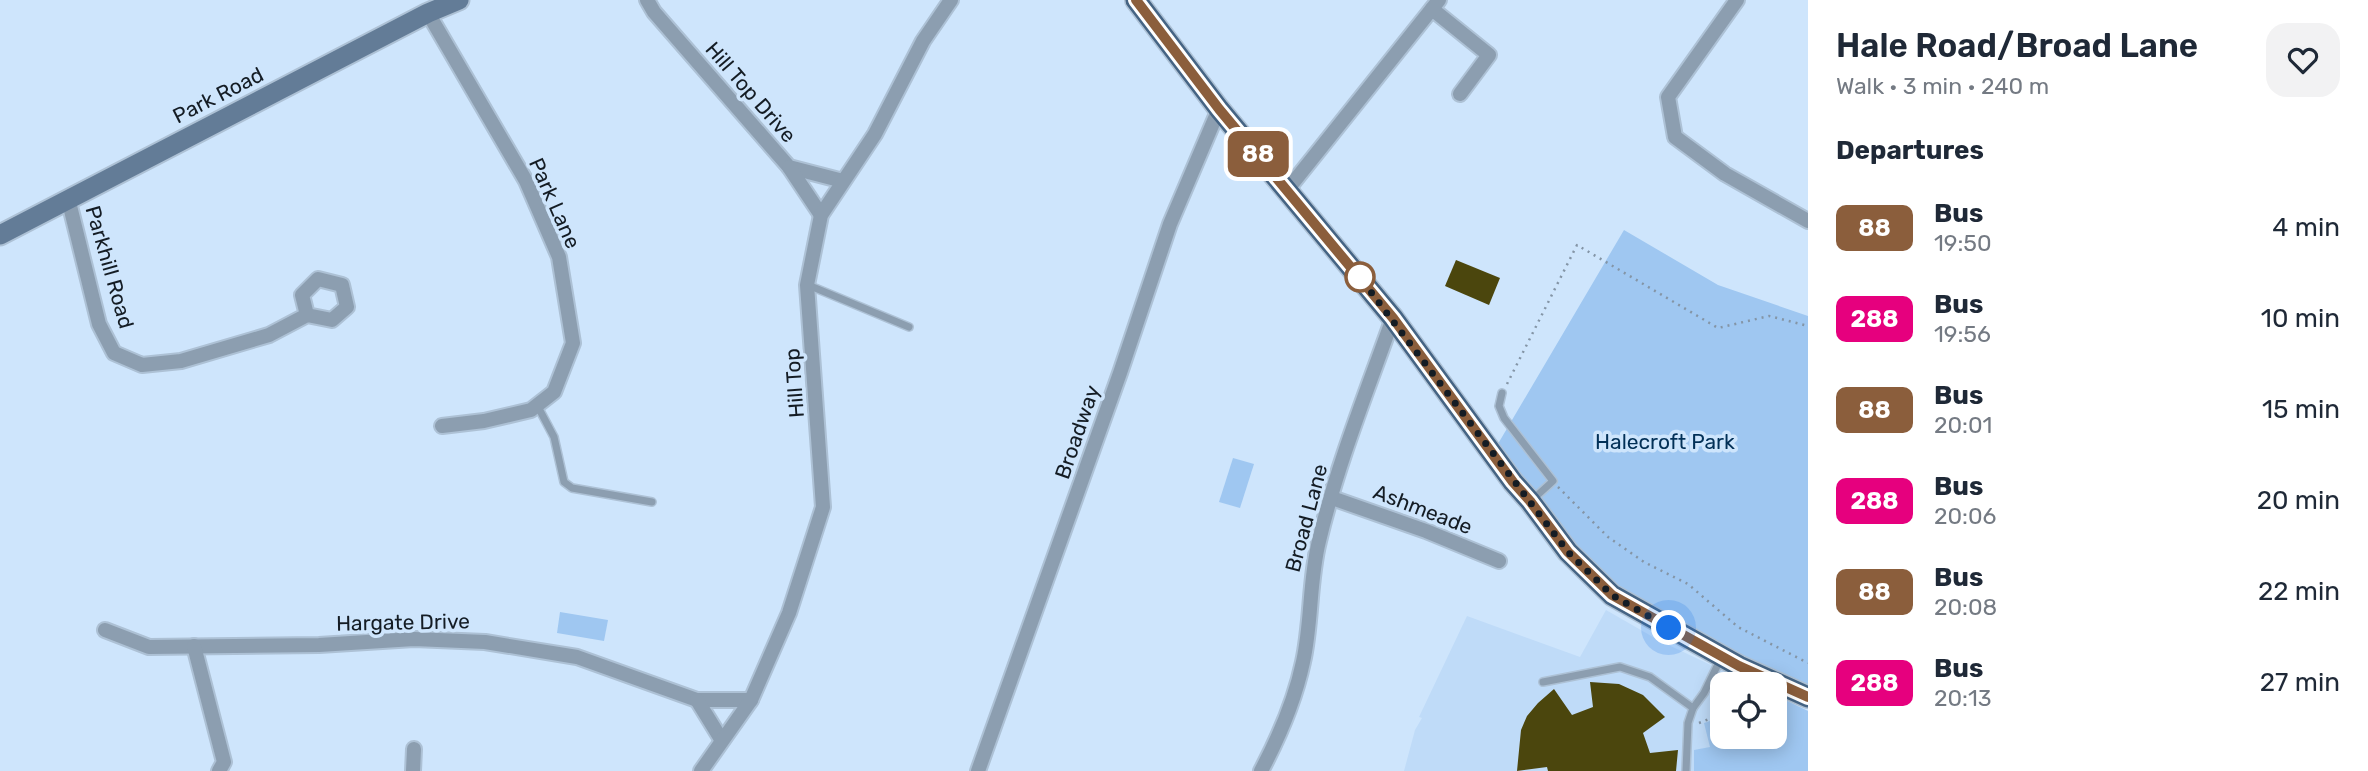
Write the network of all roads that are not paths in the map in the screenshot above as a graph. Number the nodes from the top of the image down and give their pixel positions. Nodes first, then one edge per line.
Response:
1 (459, 0) edge
2 (647, 0) edge
3 (951, 0) edge
4 (1136, 0) edge
5 (1737, 0) edge
6 (1435, 5) edge
7 (428, 13) junction
8 (1460, 94) dead end
9 (1219, 109) junction
10 (789, 167) junction
11 (843, 181) junction
12 (1288, 189) junction
13 (68, 198) junction
14 (821, 215) junction
15 (1808, 221) edge
16 (0, 235) edge
17 (807, 285) junction
18 (307, 315) dead end
19 (1393, 318) junction
20 (909, 327) dead end
21 (1502, 393) road end
22 (537, 405) junction
23 (442, 426) dead end
24 (1332, 498) junction
25 (1530, 501) junction
26 (652, 502) dead end
27 (1499, 561) dead end
28 (105, 630) dead end
29 (194, 646) junction
30 (1721, 656) junction
31 (1543, 682) dead end
32 (1808, 697) edge
33 (697, 700) junction
34 (751, 700) junction
35 (1693, 708) junction
36 (721, 739) junction
37 (414, 749) dead end
38 (219, 771) edge
39 (413, 771) edge
40 (701, 771) edge
41 (978, 771) edge
42 (1261, 771) edge
43 (1686, 771) edge

1 - 7 main road, Park Road
2 - 10 street, Hill Top Drive
3 - 11 street, Hill Top
4 - 9 main road
5 - 15 street
6 - 8 street
6 - 12 street
7 - 13 main road, Park Road
7 - 22 street, Park Lane
9 - 12 main road
9 - 41 street, Broadway
10 - 11 street, Hill Top Drive
10 - 14 street
11 - 14 street, Hill Top
12 - 19 main road
13 - 16 main road, Park Road
13 - 18 street, Parkhill Road
14 - 17 street, Hill Top
17 - 20 lane
17 - 34 street, Hill Top
19 - 24 street, Broad Lane
19 - 25 main road
21 - 25 lane
22 - 23 street
22 - 26 lane
24 - 27 street, Ashmeade
24 - 42 street, Broad Lane
25 - 30 main road
28 - 29 street, Hargate Drive
29 - 33 street, Hargate Drive
29 - 38 street
30 - 32 main road
30 - 35 lane
31 - 35 lane
33 - 34 street, Hargate Drive
33 - 36 street
34 - 36 street, Hill Top
35 - 43 lane
36 - 40 street, Hill Top
37 - 39 street

